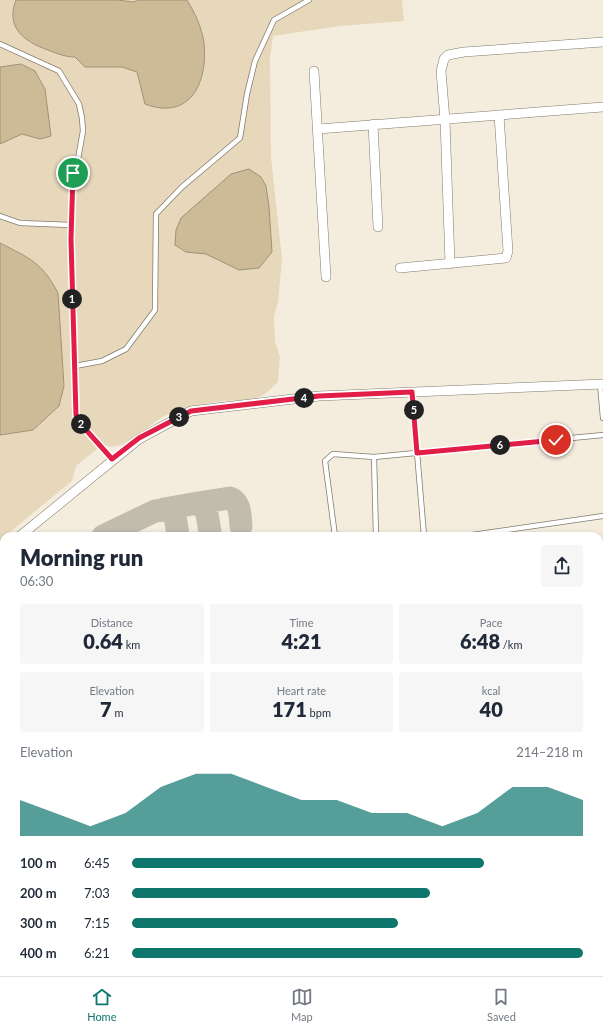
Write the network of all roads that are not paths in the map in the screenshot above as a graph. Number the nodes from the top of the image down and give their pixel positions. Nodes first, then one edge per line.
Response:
1 (309, 0) edge
2 (603, 42) edge
3 (0, 44) edge
4 (314, 71) dead end
5 (603, 106) edge
6 (499, 115) junction
7 (445, 120) junction
8 (373, 124) junction
9 (318, 129) junction
10 (0, 216) edge
11 (71, 225) junction
12 (378, 227) dead end
13 (450, 264) junction
14 (400, 268) dead end
15 (326, 277) dead end
16 (74, 366) junction
17 (601, 384) edge
18 (412, 392) junction
19 (603, 418) edge
20 (603, 435) edge
21 (417, 453) junction
22 (374, 457) junction
23 (112, 459) junction
24 (603, 516) edge
25 (25, 532) edge
26 (334, 532) edge
27 (376, 532) edge
28 (424, 532) edge
29 (493, 532) edge

1 - 16 lane
2 - 7 street
3 - 11 lane
4 - 9 street
5 - 6 street
6 - 7 street
6 - 13 street
7 - 8 street
7 - 13 street
8 - 9 street
8 - 12 street
9 - 15 street
10 - 11 lane
11 - 16 lane
13 - 14 street
16 - 23 lane
17 - 18 street
17 - 19 lane
18 - 21 lane
18 - 23 street
20 - 21 lane
21 - 22 lane
21 - 28 lane
22 - 26 lane
22 - 27 lane
23 - 25 street
24 - 29 lane

